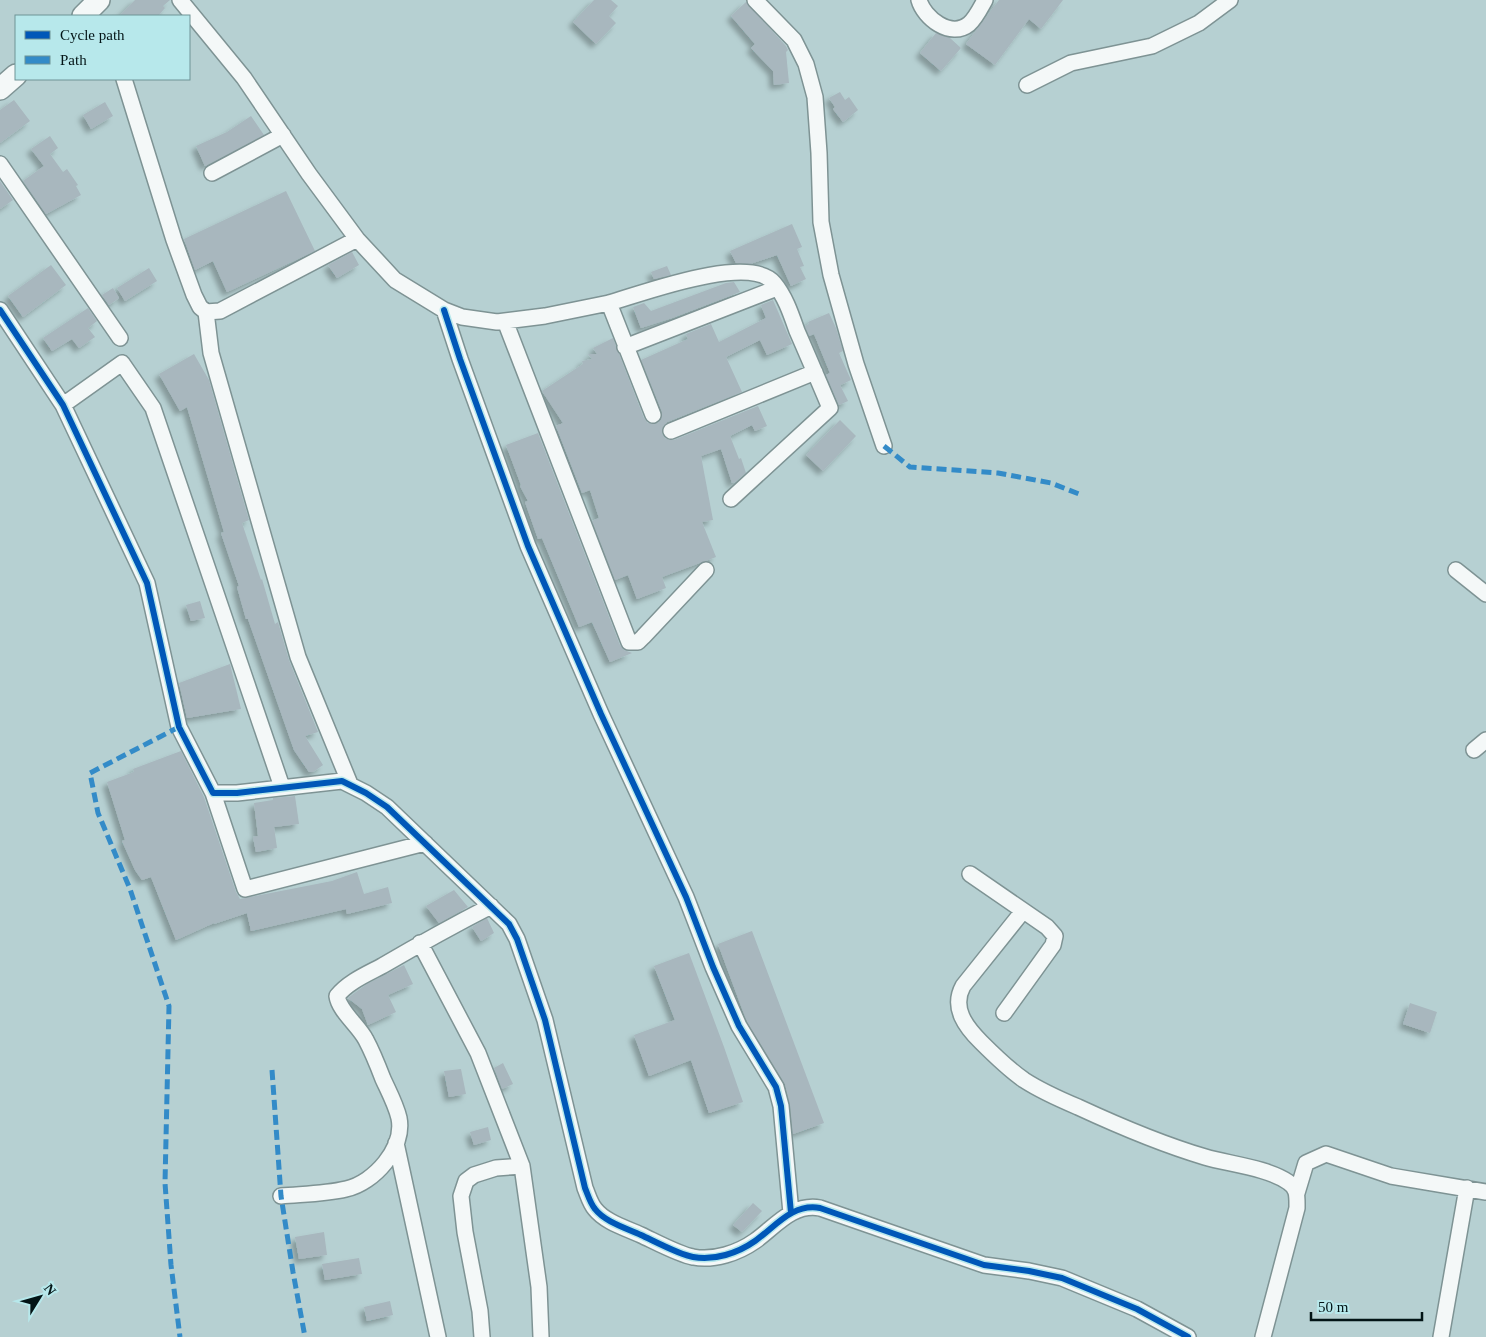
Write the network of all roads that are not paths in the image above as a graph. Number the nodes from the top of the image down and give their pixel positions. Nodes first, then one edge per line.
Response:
1 (180, 0) edge
2 (755, 0) edge
3 (919, 0) edge
4 (985, 0) edge
5 (1230, 0) edge
6 (15, 76) edge
7 (124, 80) edge
8 (1027, 85) dead end
9 (0, 88) edge
10 (283, 136) junction
11 (0, 164) edge
12 (212, 174) dead end
13 (356, 239) junction
14 (777, 288) junction
15 (609, 304) junction
16 (0, 310) edge
17 (444, 310) junction
18 (206, 312) junction
19 (504, 321) junction
20 (120, 338) dead end
21 (625, 346) junction
22 (815, 372) junction
23 (63, 405) junction
24 (653, 415) dead end
25 (670, 431) dead end
26 (884, 446) dead end
27 (731, 499) dead end
28 (706, 570) dead end
29 (1456, 570) dead end
30 (1486, 594) edge
31 (1486, 740) edge
32 (1474, 750) dead end
33 (350, 784) junction
34 (282, 787) junction
35 (213, 793) junction
36 (237, 793) junction
37 (219, 810) junction
38 (425, 843) junction
39 (970, 874) dead end
40 (490, 906) junction
41 (1023, 911) junction
42 (420, 943) junction
43 (1004, 1014) dead end
44 (396, 1143) junction
45 (522, 1166) junction
46 (1467, 1188) junction
47 (1486, 1192) edge
48 (1297, 1193) junction
49 (281, 1196) dead end
50 (791, 1213) junction
51 (438, 1337) edge
52 (482, 1337) edge
53 (541, 1337) edge
54 (1188, 1337) edge
55 (1263, 1337) edge
56 (1441, 1337) edge

1 - 10 street
2 - 26 street
3 - 4 street
5 - 8 street
6 - 9 street
7 - 18 street
10 - 12 street
10 - 13 street
11 - 20 street
13 - 17 street
13 - 18 street
14 - 15 street
14 - 21 street
14 - 22 street
15 - 19 street
15 - 21 street
16 - 23 street
17 - 19 street
17 - 50 street
18 - 33 street
19 - 28 street
21 - 24 street
22 - 25 street
22 - 27 street
23 - 34 street
23 - 35 street
29 - 30 street
31 - 32 street
33 - 34 street
33 - 38 street
34 - 36 street
35 - 36 street
35 - 37 street
36 - 37 street
37 - 38 street
38 - 40 street
39 - 41 street
40 - 42 street
40 - 50 street
41 - 43 street
41 - 48 street
42 - 44 street
42 - 45 street
44 - 49 street
44 - 51 street
45 - 52 street
45 - 53 street
46 - 47 street
46 - 48 street
46 - 56 street
48 - 55 street
50 - 54 street

